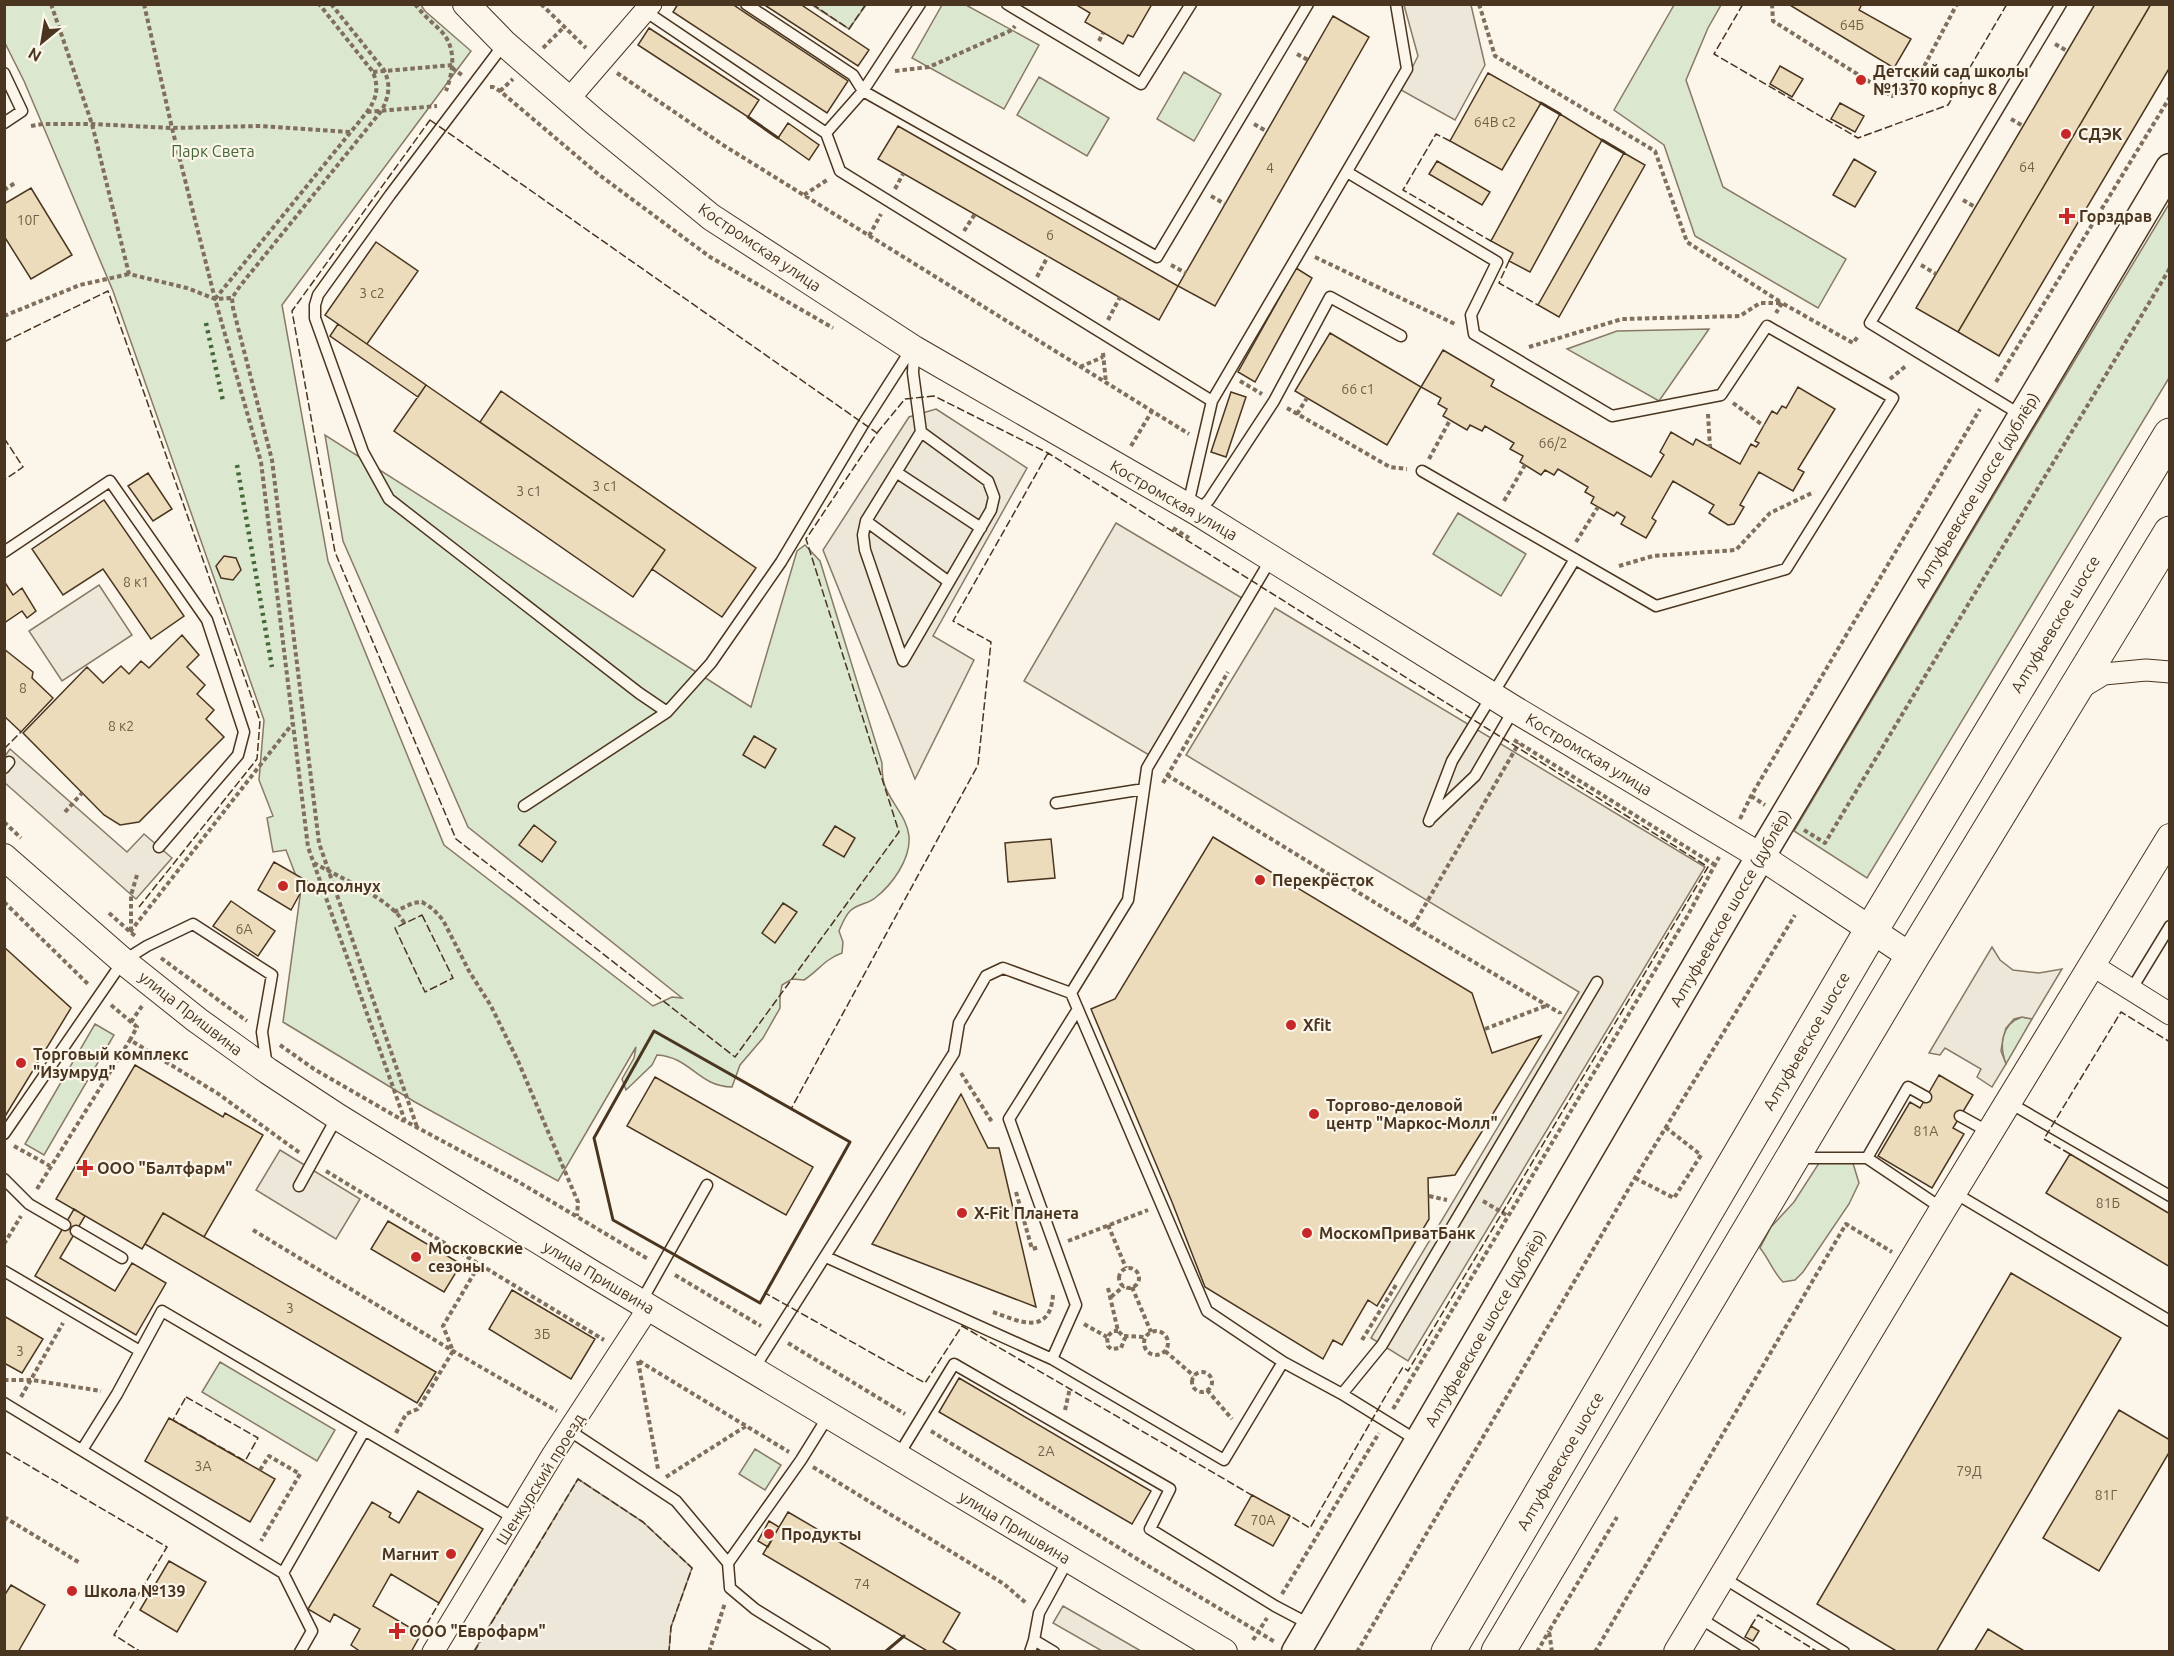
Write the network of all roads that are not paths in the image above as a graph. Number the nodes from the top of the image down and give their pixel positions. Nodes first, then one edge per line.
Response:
1 (466, 4) edge
2 (746, 4) edge
3 (920, 4) edge
4 (1008, 4) edge
5 (1191, 4) edge
6 (1308, 4) edge
7 (1396, 4) edge
8 (2061, 4) edge
9 (643, 8) edge
10 (504, 43) junction
11 (4, 73) edge
12 (863, 91) junction
13 (568, 99) junction
14 (4, 123) edge
15 (826, 134) junction
16 (2169, 168) edge
17 (1347, 172) junction
18 (1401, 336) dead end
19 (913, 348) junction
20 (1212, 401) junction
21 (2021, 415) junction
22 (921, 432) junction
23 (2169, 435) edge
24 (1422, 471) road end
25 (896, 472) junction
26 (1192, 509) junction
27 (866, 521) junction
28 (981, 528) junction
29 (2169, 532) edge
30 (4, 552) edge
31 (1572, 557) junction
32 (1272, 559) junction
33 (949, 582) junction
34 (2169, 672) edge
35 (2073, 692) junction
36 (1492, 696) junction
37 (1514, 709) junction
38 (667, 712) junction
39 (1144, 789) junction
40 (1056, 803) dead end
41 (524, 806) dead end
42 (2169, 837) edge
43 (159, 847) dead end
44 (1760, 856) junction
45 (4, 857) edge
46 (2169, 926) edge
47 (1872, 929) junction
48 (1912, 957) junction
49 (123, 961) junction
50 (2092, 965) junction
51 (1597, 982) dead end
52 (2131, 990) junction
53 (1071, 993) junction
54 (1078, 1009) junction
55 (2169, 1014) edge
56 (268, 1071) junction
57 (1926, 1097) dead end
58 (2008, 1102) junction
59 (1960, 1116) dead end
60 (338, 1117) junction
61 (1989, 1132) junction
62 (4, 1134) edge
63 (1793, 1158) junction
64 (1867, 1158) junction
65 (4, 1179) edge
66 (707, 1185) dead end
67 (299, 1186) dead end
68 (2169, 1196) edge
69 (1948, 1201) junction
70 (65, 1225) dead end
71 (76, 1231) dead end
72 (826, 1257) junction
73 (122, 1258) dead end
74 (4, 1271) edge
75 (645, 1305) junction
76 (2169, 1322) edge
77 (140, 1351) junction
78 (1052, 1359) junction
79 (1283, 1362) junction
80 (753, 1370) junction
81 (1342, 1394) junction
82 (9, 1406) edge
83 (829, 1415) junction
84 (568, 1423) junction
85 (364, 1431) junction
86 (1419, 1442) junction
87 (82, 1450) junction
88 (897, 1456) junction
89 (514, 1518) junction
90 (1068, 1560) junction
91 (728, 1563) junction
92 (283, 1573) junction
93 (1722, 1577) junction
94 (1698, 1617) junction
95 (1311, 1625) junction
96 (1035, 1640) junction
97 (300, 1652) edge
98 (433, 1652) edge
99 (825, 1652) edge
100 (1030, 1652) edge
101 (1054, 1652) edge
102 (1224, 1652) edge
103 (1296, 1652) edge
104 (1448, 1652) edge
105 (1498, 1652) edge
106 (1677, 1652) edge
107 (1754, 1652) edge
108 (1844, 1652) edge

1 - 10 street, Костромская улица
2 - 12 lane
3 - 12 lane
4 - 5 lane
6 - 12 lane
7 - 17 lane
8 - 21 lane
9 - 13 street
9 - 15 lane
10 - 13 street, Костромская улица
10 - 38 lane
11 - 14 lane
12 - 15 lane
13 - 19 street, Костромская улица
15 - 20 lane
16 - 21 main road, Алтуфьевское шоссе (дублёр)
17 - 20 lane
17 - 31 lane
18 - 26 lane
19 - 22 lane
19 - 26 street, Костромская улица
19 - 38 lane
20 - 26 lane
21 - 44 main road, Алтуфьевское шоссе (дублёр)
22 - 25 lane
22 - 28 lane
23 - 47 main road, Алтуфьевское шоссе
24 - 31 lane
25 - 27 lane
25 - 28 lane
26 - 32 street, Костромская улица
27 - 33 lane
27 - 33 lane
28 - 33 lane
29 - 35 main road
30 - 43 lane
31 - 36 lane
32 - 36 street, Костромская улица
32 - 39 lane
34 - 35 street
35 - 48 main road
36 - 37 street, Костромская улица
36 - 37 lane
37 - 44 street, Костромская улица
38 - 41 lane
39 - 40 lane
39 - 53 lane
42 - 50 street
44 - 47 street, Костромская улица
44 - 86 main road, Алтуфьевское шоссе (дублёр)
45 - 49 street, улица Пришвина
46 - 52 lane
47 - 48 street, Костромская улица
47 - 104 main road, Алтуфьевское шоссе
48 - 63 main road
49 - 56 street, улица Пришвина
49 - 56 lane
49 - 62 lane
50 - 52 street
50 - 58 street
51 - 81 lane
52 - 55 street
53 - 54 lane
53 - 72 lane
54 - 78 lane
54 - 79 lane
56 - 60 street, улица Пришвина
57 - 64 lane
58 - 61 street
58 - 68 lane
59 - 61 lane
60 - 67 lane
60 - 75 street, улица Пришвина
61 - 69 street
63 - 64 lane
63 - 105 main road
64 - 69 lane
65 - 70 lane
66 - 75 lane
69 - 76 lane
69 - 93 street
71 - 73 lane
72 - 78 lane
72 - 80 lane
74 - 77 lane
75 - 80 street, улица Пришвина
75 - 84 street, Шенкурский проезд
77 - 85 lane
77 - 87 lane
78 - 79 lane
79 - 81 lane
80 - 83 street, улица Пришвина
81 - 86 lane
82 - 87 lane
83 - 88 street, улица Пришвина
83 - 91 lane
84 - 89 street, Шенкурский проезд
84 - 91 lane
85 - 89 lane
85 - 92 lane
86 - 95 main road, Алтуфьевское шоссе (дублёр)
87 - 92 lane
88 - 90 street, улица Пришвина
88 - 95 lane
89 - 98 street, Шенкурский проезд
90 - 96 lane
90 - 102 street, улица Пришвина
91 - 99 lane
92 - 97 lane
93 - 94 street
93 - 108 lane
94 - 106 street
94 - 107 lane
95 - 103 main road, Алтуфьевское шоссе (дублёр)
96 - 100 lane
96 - 101 lane

